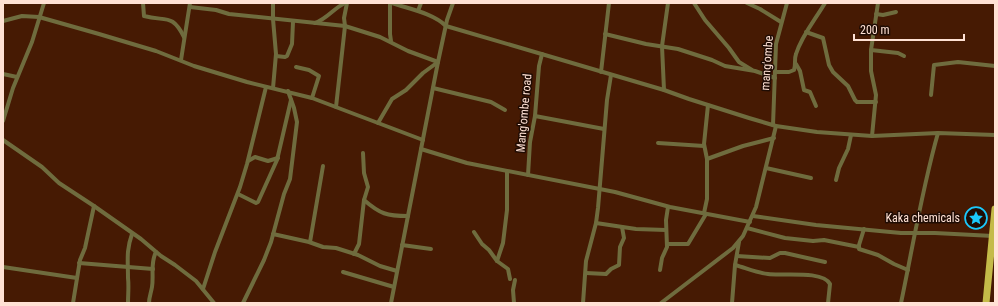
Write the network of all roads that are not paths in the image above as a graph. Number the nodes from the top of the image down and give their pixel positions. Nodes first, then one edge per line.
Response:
1 (44, 3) edge
2 (143, 3) edge
3 (273, 3) edge
4 (346, 3) edge
5 (391, 3) edge
6 (421, 3) edge
7 (452, 3) edge
8 (609, 3) edge
9 (668, 3) edge
10 (694, 3) edge
11 (747, 3) edge
12 (787, 3) edge
13 (825, 3) edge
14 (878, 3) edge
15 (190, 5) edge
16 (418, 11) junction
17 (896, 12) dead end
18 (876, 14) junction
19 (39, 17) junction
20 (273, 19) junction
21 (3, 20) edge
22 (293, 22) junction
23 (781, 22) junction
24 (313, 24) junction
25 (345, 26) junction
26 (446, 26) junction
27 (806, 32) junction
28 (605, 34) junction
29 (184, 37) junction
30 (391, 42) junction
31 (662, 46) junction
32 (871, 50) junction
33 (542, 54) junction
34 (276, 56) junction
35 (904, 56) dead end
36 (181, 60) junction
37 (438, 62) junction
38 (795, 62) junction
39 (995, 66) edge
40 (296, 67) dead end
41 (755, 71) junction
42 (601, 72) junction
43 (775, 72) junction
44 (3, 74) edge
45 (611, 75) junction
46 (17, 77) junction
47 (775, 78) junction
48 (266, 86) junction
49 (273, 88) junction
50 (434, 88) junction
51 (664, 90) junction
52 (288, 92) junction
53 (931, 95) dead end
54 (312, 98) junction
55 (292, 100) junction
56 (876, 102) junction
57 (708, 105) junction
58 (336, 106) junction
59 (816, 106) dead end
60 (505, 110) dead end
61 (535, 116) junction
62 (3, 121) edge
63 (378, 123) junction
64 (775, 126) junction
65 (604, 129) junction
66 (938, 133) junction
67 (851, 135) junction
68 (995, 135) edge
69 (872, 136) junction
70 (774, 138) junction
71 (3, 140) edge
72 (423, 140) junction
73 (658, 143) dead end
74 (704, 146) junction
75 (421, 148) junction
76 (363, 152) dead end
77 (278, 158) junction
78 (707, 159) junction
79 (248, 161) junction
80 (323, 166) dead end
81 (766, 168) junction
82 (506, 171) junction
83 (528, 175) junction
84 (811, 178) dead end
85 (836, 180) dead end
86 (599, 190) junction
87 (238, 194) junction
88 (364, 200) junction
89 (94, 206) junction
90 (668, 207) junction
91 (995, 209) edge
92 (705, 213) junction
93 (408, 216) junction
94 (753, 216) junction
95 (750, 222) junction
96 (596, 223) junction
97 (622, 227) junction
98 (747, 228) junction
99 (864, 229) junction
100 (666, 230) junction
101 (474, 232) dead end
102 (916, 233) junction
103 (132, 234) junction
104 (273, 234) junction
105 (740, 240) junction
106 (310, 242) junction
107 (993, 242) edge
108 (667, 244) junction
109 (402, 245) junction
110 (859, 247) junction
111 (431, 249) dead end
112 (156, 252) junction
113 (354, 254) junction
114 (737, 256) junction
115 (497, 261) junction
116 (825, 262) dead end
117 (79, 263) junction
118 (735, 265) junction
119 (3, 267) edge
120 (127, 268) junction
121 (992, 268) edge
122 (153, 269) junction
123 (660, 270) dead end
124 (908, 270) junction
125 (397, 271) junction
126 (343, 272) dead end
127 (586, 273) junction
128 (77, 278) junction
129 (510, 279) dead end
130 (515, 280) dead end
131 (394, 287) junction
132 (203, 289) junction
133 (73, 303) edge
134 (128, 303) edge
135 (149, 303) edge
136 (214, 303) edge
137 (243, 303) edge
138 (391, 303) edge
139 (514, 303) edge
140 (583, 303) edge
141 (661, 303) edge
142 (732, 303) edge
143 (828, 303) edge
144 (901, 303) edge
145 (986, 303) edge

1 - 19 street
2 - 29 street
3 - 20 street
4 - 24 street
4 - 25 street
5 - 16 street
5 - 30 street
6 - 16 street
7 - 26 street
8 - 28 street
9 - 31 street
10 - 41 street
11 - 23 street
12 - 23 street, mang'ombe
13 - 27 street
14 - 18 street
15 - 20 street
15 - 29 street
16 - 26 street
17 - 18 street
18 - 32 street
19 - 21 street
19 - 36 street
19 - 46 street
20 - 22 street
20 - 34 street
22 - 24 street
22 - 34 street
23 - 43 street, mang'ombe
24 - 25 street
25 - 30 street
25 - 58 street
26 - 33 street
26 - 37 street
27 - 38 street
27 - 56 street
28 - 31 street
28 - 42 street
29 - 36 street
30 - 37 street
31 - 41 street
31 - 51 street
32 - 35 street
32 - 56 street
33 - 42 street
33 - 61 street, Mang'ombe road
34 - 49 street
36 - 48 street
37 - 50 street
37 - 63 street
38 - 43 street
38 - 59 street
39 - 53 street
40 - 54 street
41 - 47 street
42 - 45 street
43 - 47 street, mang'ombe
44 - 46 street
45 - 51 street
45 - 65 street
46 - 62 street
47 - 64 street, mang'ombe
48 - 49 street
48 - 79 street
49 - 52 street
50 - 60 street
50 - 72 street
51 - 57 street
52 - 54 street
52 - 55 street
54 - 58 street
55 - 77 street
55 - 104 street
56 - 69 street
57 - 64 street
57 - 74 street
58 - 63 street
61 - 65 street
61 - 83 street, Mang'ombe road
63 - 72 street
64 - 67 street
64 - 70 street, mang'ombe
65 - 86 street
66 - 68 street
66 - 69 street
66 - 102 street
67 - 69 street
67 - 85 street
70 - 78 street
70 - 81 street, mang'ombe
71 - 89 street
72 - 75 street
73 - 74 street
74 - 78 street
75 - 82 street
75 - 93 street
76 - 88 street
77 - 79 street
77 - 87 street
78 - 92 street
79 - 87 street
80 - 106 street
81 - 84 street
81 - 94 street, mang'ombe
82 - 83 street
82 - 115 street
83 - 86 street
86 - 90 street
86 - 96 street
87 - 132 street
88 - 93 street
88 - 113 street
89 - 103 street
89 - 117 street
90 - 92 street
90 - 100 street
91 - 107 highway
92 - 95 street
92 - 108 street
93 - 109 street
94 - 95 street, mang'ombe
94 - 99 street
95 - 98 street, mang'ombe
96 - 97 street
96 - 127 street
97 - 100 street
97 - 127 street
98 - 105 street, mang'ombe
98 - 110 street
99 - 102 street
99 - 110 street
100 - 108 street
101 - 115 street
102 - 107 street
102 - 124 street
103 - 112 street
103 - 120 street
104 - 106 street
104 - 137 street
105 - 114 street
105 - 141 street
106 - 113 street
107 - 121 highway
108 - 123 street
109 - 111 street
109 - 125 street
110 - 124 street
112 - 122 street
112 - 132 street
113 - 125 street
114 - 116 street
114 - 118 street
115 - 129 street
117 - 120 street
117 - 128 street
118 - 142 street
118 - 143 street
119 - 128 street
120 - 122 street
120 - 134 street
121 - 145 highway
122 - 135 street
124 - 144 street
125 - 131 street
126 - 131 street
127 - 140 street
128 - 133 street
130 - 139 street
131 - 138 street
132 - 136 street

